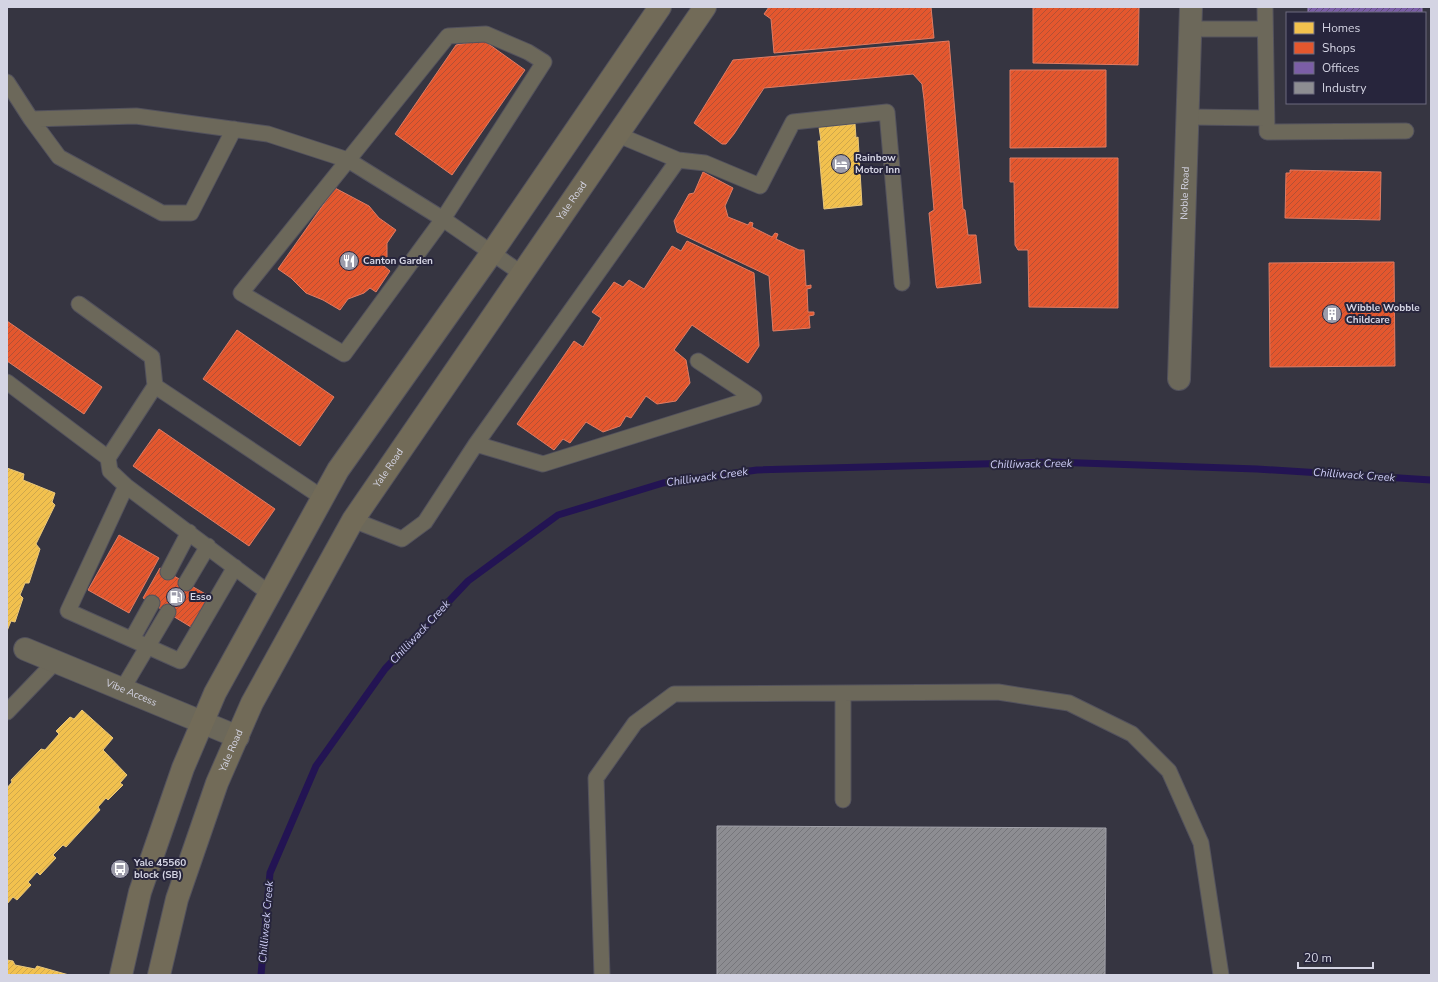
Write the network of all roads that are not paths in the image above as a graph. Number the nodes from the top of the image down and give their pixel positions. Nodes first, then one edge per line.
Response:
1 (660, 7) edge
2 (705, 7) edge
3 (1191, 7) edge
4 (1265, 7) edge
5 (1191, 29) junction
6 (1265, 29) junction
7 (7, 82) edge
8 (1188, 117) junction
9 (1266, 118) junction
10 (32, 119) junction
11 (234, 129) junction
12 (1406, 131) dead end
13 (616, 134) junction
14 (348, 160) junction
15 (678, 160) junction
16 (443, 220) junction
17 (492, 254) junction
18 (521, 273) junction
19 (902, 283) dead end
20 (79, 304) dead end
21 (698, 361) dead end
22 (1179, 379) dead end
23 (7, 382) edge
24 (155, 386) junction
25 (476, 444) junction
26 (108, 458) junction
27 (126, 486) junction
28 (323, 498) junction
29 (353, 520) junction
30 (189, 532) junction
31 (208, 546) junction
32 (235, 567) junction
33 (168, 572) dead end
34 (186, 583) dead end
35 (269, 593) junction
36 (152, 603) dead end
37 (168, 612) dead end
38 (132, 639) junction
39 (148, 646) junction
40 (25, 649) dead end
41 (56, 661) junction
42 (123, 688) junction
43 (843, 692) junction
44 (7, 712) edge
45 (204, 722) junction
46 (238, 736) junction
47 (843, 800) dead end
48 (121, 975) edge
49 (159, 975) edge
50 (602, 975) edge
51 (1221, 975) edge

1 - 17 main road
2 - 13 main road, Yale Road
3 - 5 street, Noble Road
4 - 6 lane
5 - 6 lane
5 - 8 street, Noble Road
6 - 9 lane
7 - 10 lane
8 - 9 lane
8 - 22 street, Noble Road
9 - 12 lane
10 - 11 lane
10 - 11 lane
11 - 14 lane
13 - 15 lane
13 - 18 main road, Yale Road
14 - 16 lane
14 - 16 lane
14 - 16 lane
15 - 19 lane
15 - 25 lane
16 - 17 lane
17 - 18 lane
17 - 28 main road
18 - 29 main road, Yale Road
20 - 24 lane
21 - 25 lane
23 - 26 lane
24 - 26 lane
24 - 28 lane
25 - 29 lane
26 - 27 lane
27 - 30 lane
27 - 38 lane
28 - 35 main road
29 - 46 main road, Yale Road
30 - 31 lane
30 - 33 lane
31 - 32 lane
31 - 34 lane
32 - 35 lane
32 - 39 lane
35 - 45 main road
36 - 38 lane
37 - 39 lane
38 - 39 lane
39 - 42 lane
40 - 41 street, Vibe Access
41 - 42 street, Vibe Access
41 - 44 lane
42 - 45 street, Vibe Access
43 - 47 lane
43 - 50 lane
43 - 51 lane
45 - 46 street, Vibe Access
45 - 48 main road
46 - 49 main road, Yale Road

